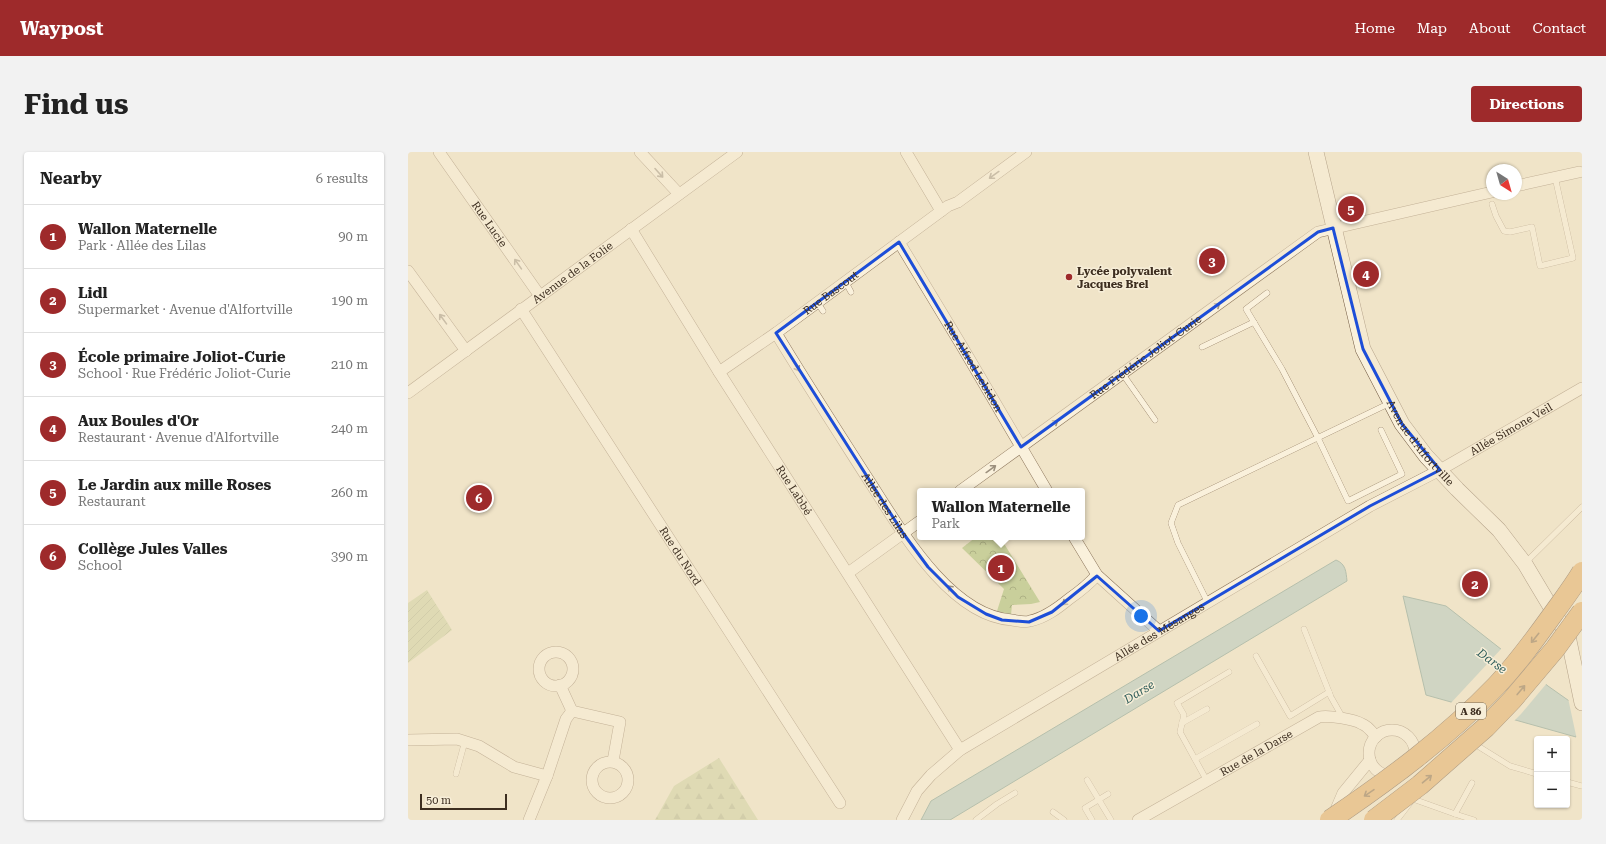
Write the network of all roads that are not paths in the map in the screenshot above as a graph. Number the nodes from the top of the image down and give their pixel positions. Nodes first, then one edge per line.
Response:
1 (438, 152) edge
2 (640, 152) edge
3 (737, 152) edge
4 (906, 152) edge
5 (1026, 152) edge
6 (1316, 152) edge
7 (1579, 172) dead end
8 (1555, 178) junction
9 (1522, 185) edge
10 (1486, 193) edge
11 (679, 194) junction
12 (1492, 204) dead end
13 (941, 211) junction
14 (1333, 228) junction
15 (631, 229) junction
16 (899, 242) junction
17 (408, 271) edge
18 (845, 281) junction
19 (851, 292) dead end
20 (1267, 293) dead end
21 (540, 296) junction
22 (521, 309) junction
23 (1254, 322) junction
24 (776, 333) junction
25 (1202, 347) dead end
26 (466, 351) junction
27 (719, 372) junction
28 (1122, 373) junction
29 (1582, 388) edge
30 (408, 393) edge
31 (1390, 403) junction
32 (1155, 420) dead end
33 (1381, 430) dead end
34 (1318, 438) junction
35 (1021, 447) junction
36 (1440, 470) junction
37 (964, 488) edge
38 (1045, 488) edge
39 (1582, 507) edge
40 (917, 523) edge
41 (903, 533) junction
42 (1076, 540) edge
43 (1525, 564) junction
44 (1582, 572) edge
45 (848, 573) junction
46 (1097, 575) junction
47 (1208, 603) junction
48 (1582, 612) edge
49 (1304, 629) dead end
50 (1159, 632) junction
51 (1256, 656) dead end
52 (1229, 672) dead end
53 (560, 685) dead end
54 (1329, 692) junction
55 (1582, 702) edge
56 (1207, 709) dead end
57 (572, 711) junction
58 (1340, 719) junction
59 (1182, 723) junction
60 (1257, 724) dead end
61 (1376, 737) junction
62 (408, 740) edge
63 (1460, 741) dead end
64 (464, 742) junction
65 (1445, 743) dead end
66 (1414, 747) junction
67 (960, 750) junction
68 (1195, 759) junction
69 (1370, 760) junction
70 (612, 761) dead end
71 (1534, 773) edge
72 (456, 774) dead end
73 (547, 776) junction
74 (1087, 780) dead end
75 (1207, 781) junction
76 (1472, 783) dead end
77 (1570, 783) edge
78 (1582, 786) edge
79 (1015, 793) dead end
80 (1108, 794) dead end
81 (1099, 800) junction
82 (840, 803) dead end
83 (1053, 812) dead end
84 (1455, 814) junction
85 (528, 820) edge
86 (902, 820) edge
87 (976, 820) edge
88 (1064, 820) edge
89 (1092, 820) edge
90 (1111, 820) edge
91 (1138, 820) edge
92 (1331, 820) edge
93 (1374, 820) edge
94 (1396, 820) edge
95 (1474, 820) edge

21 -> 1 street, Rue Lucie
2 -> 11 street
3 - 11 street, Avenue de la Folie
4 - 13 street
5 -> 13 street, Rue Bascout
6 - 14 main road, Avenue d'Alfortville
7 - 8 street
8 - 9 street
8 - 12 lane
10 - 14 street, Rue Frédéric Joliot-Curie
11 - 15 street, Avenue de la Folie
13 - 16 street, Rue Bascout
28 -> 14 street, Rue Frédéric Joliot-Curie
14 - 31 main road, Avenue d'Alfortville
15 - 21 street, Avenue de la Folie
15 - 27 street, Rue Labbé
16 - 18 street, Rue Bascout
16 - 35 street, Rue Alfred Lebidon
26 -> 17 street
18 - 19 lane
18 - 24 street, Rue Bascout
20 - 23 lane
21 - 22 street, Avenue de la Folie
22 - 26 street, Avenue de la Folie
22 - 82 street, Rue du Nord
23 - 25 lane
23 - 34 lane
24 - 27 street, Rue Bascout
24 -> 41 street, Allée des Lilas
26 - 30 street, Avenue de la Folie
27 - 45 street, Rue Labbé
28 - 32 lane
35 -> 28 street, Rue Frédéric Joliot-Curie
29 - 36 street, Allée Simone Veil
31 - 34 lane
31 - 36 main road, Avenue d'Alfortville
33 - 34 lane
34 - 47 lane
37 -> 35 street, Rue Frédéric Joliot-Curie
35 - 38 street, Rue Alfred Lebidon
36 - 43 main road, Avenue d'Alfortville
36 - 47 street, Allée des Mésanges
39 - 43 lane
40 - 41 street
41 - 45 street
46 -> 41 street, Allée des Lilas
42 - 46 street
43 - 55 main road, Avenue d'Alfortville
44 -> 92 highway, A 86, bridge
45 - 67 street, Rue Labbé
46 - 50 street
47 - 50 street, Allée des Mésanges
93 -> 48 highway, A 86, bridge
49 - 54 lane
50 - 67 street, Allée des Mésanges
51 - 54 lane
52 - 59 lane
53 - 57 street
54 - 58 lane
56 - 59 lane
57 - 70 street
57 - 73 street
58 - 61 street, Rue de la Darse
58 - 75 street, Rue de la Darse
59 - 68 lane
60 - 68 lane
61 - 66 street
61 - 69 street
62 - 64 street
63 - 71 lane
64 - 72 lane
64 - 73 street
65 - 66 lane
66 - 69 street
67 - 86 street, Allée des Mésanges
68 - 75 lane
69 - 92 street
73 - 85 street
74 - 81 lane
75 - 91 street, Rue de la Darse
76 - 84 lane
77 - 78 lane
79 - 87 lane
80 - 81 lane
81 - 89 lane
81 - 90 lane
83 - 88 lane
84 - 94 lane
84 - 95 lane

